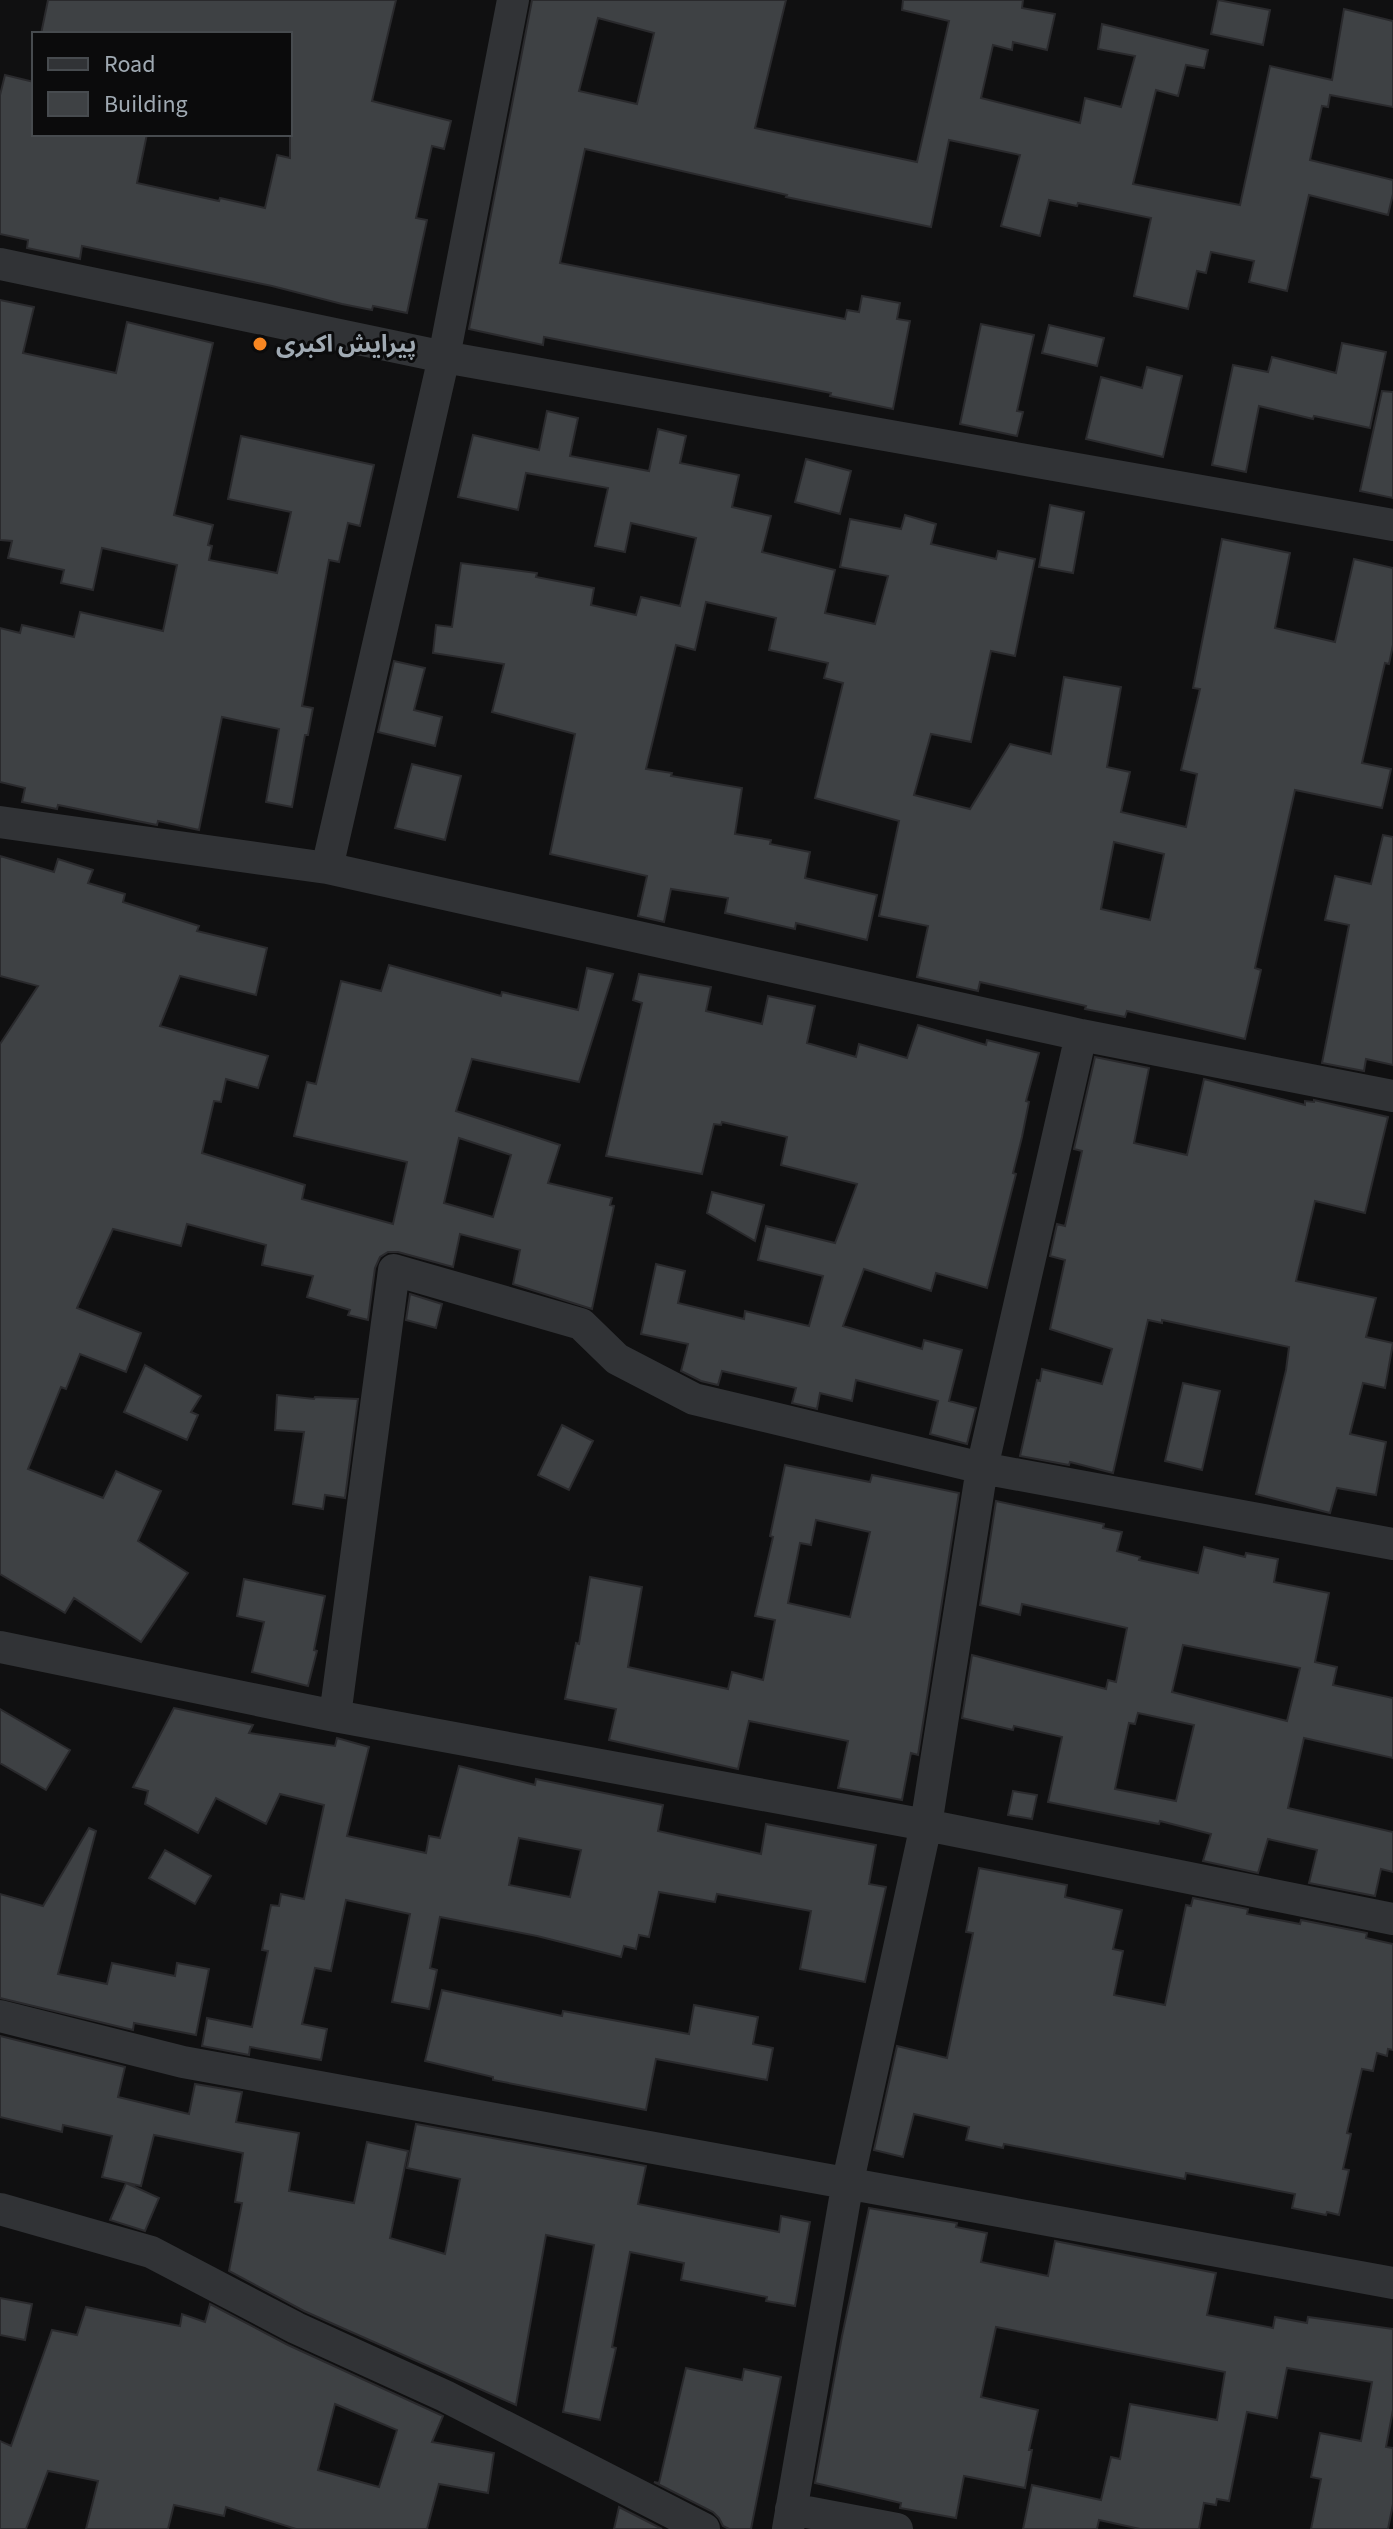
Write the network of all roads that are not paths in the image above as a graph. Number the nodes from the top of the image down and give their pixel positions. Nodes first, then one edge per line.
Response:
1 (513, 0) edge
2 (0, 264) edge
3 (444, 357) junction
4 (1393, 525) edge
5 (0, 822) edge
6 (327, 868) junction
7 (1081, 1035) junction
8 (1393, 1096) edge
9 (982, 1468) junction
10 (1393, 1544) edge
11 (0, 1647) edge
12 (335, 1716) junction
13 (926, 1825) junction
14 (1393, 1919) edge
15 (0, 2016) edge
16 (848, 2181) junction
17 (0, 2209) edge
18 (1393, 2283) edge
19 (789, 2519) edge
20 (704, 2529) edge
21 (897, 2529) edge

1 - 3 street
2 - 3 street
3 - 4 street
3 - 6 street
5 - 6 street
6 - 7 street
7 - 8 street
7 - 9 street
9 - 10 street
9 - 12 street
9 - 13 street
11 - 12 street
12 - 13 street
13 - 14 street
13 - 16 street
15 - 16 street
16 - 18 street
16 - 19 street
17 - 20 street
19 - 21 street

